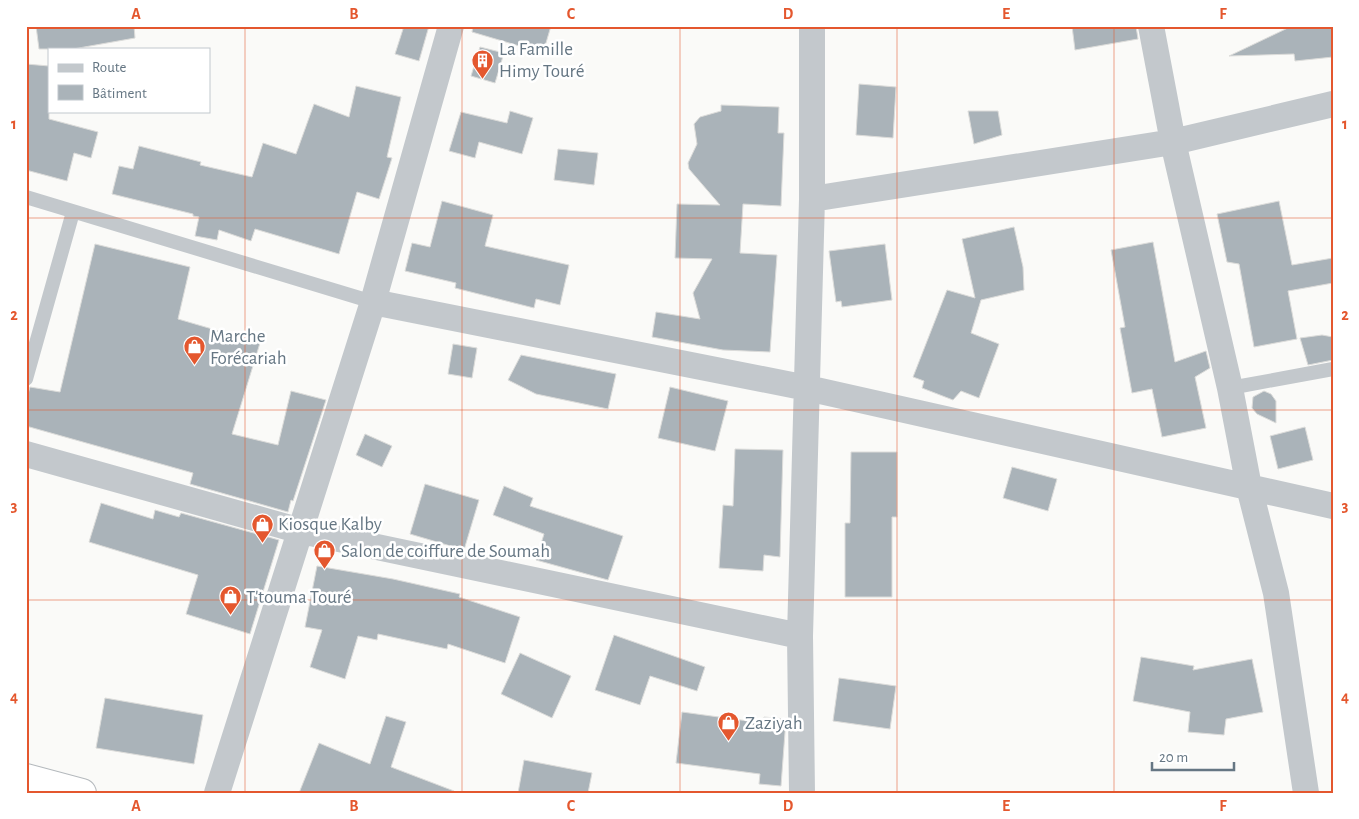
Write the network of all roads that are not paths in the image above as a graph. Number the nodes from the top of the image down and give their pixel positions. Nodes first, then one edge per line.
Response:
1 (451, 26) edge
2 (812, 26) edge
3 (1151, 26) edge
4 (1333, 104) edge
5 (1173, 142) junction
6 (26, 198) edge
7 (812, 199) junction
8 (73, 212) junction
9 (373, 302) junction
10 (1333, 369) edge
11 (26, 379) edge
12 (807, 388) junction
13 (1230, 388) junction
14 (26, 454) edge
15 (1249, 487) junction
16 (1333, 506) edge
17 (301, 531) junction
18 (800, 636) junction
19 (26, 778) edge
20 (82, 793) edge
21 (217, 793) edge
22 (802, 793) edge
23 (1306, 793) edge

1 - 9 street
2 - 7 street
3 - 5 street
4 - 5 street
5 - 7 street
5 - 13 street
6 - 8 lane
7 - 12 street
8 - 9 lane
8 - 11 lane
9 - 12 street
9 - 17 street
10 - 13 lane
12 - 15 street
12 - 18 street
13 - 15 street
14 - 17 street
15 - 16 street
15 - 23 street
17 - 18 street
17 - 21 street
18 - 22 street
19 - 20 highway

